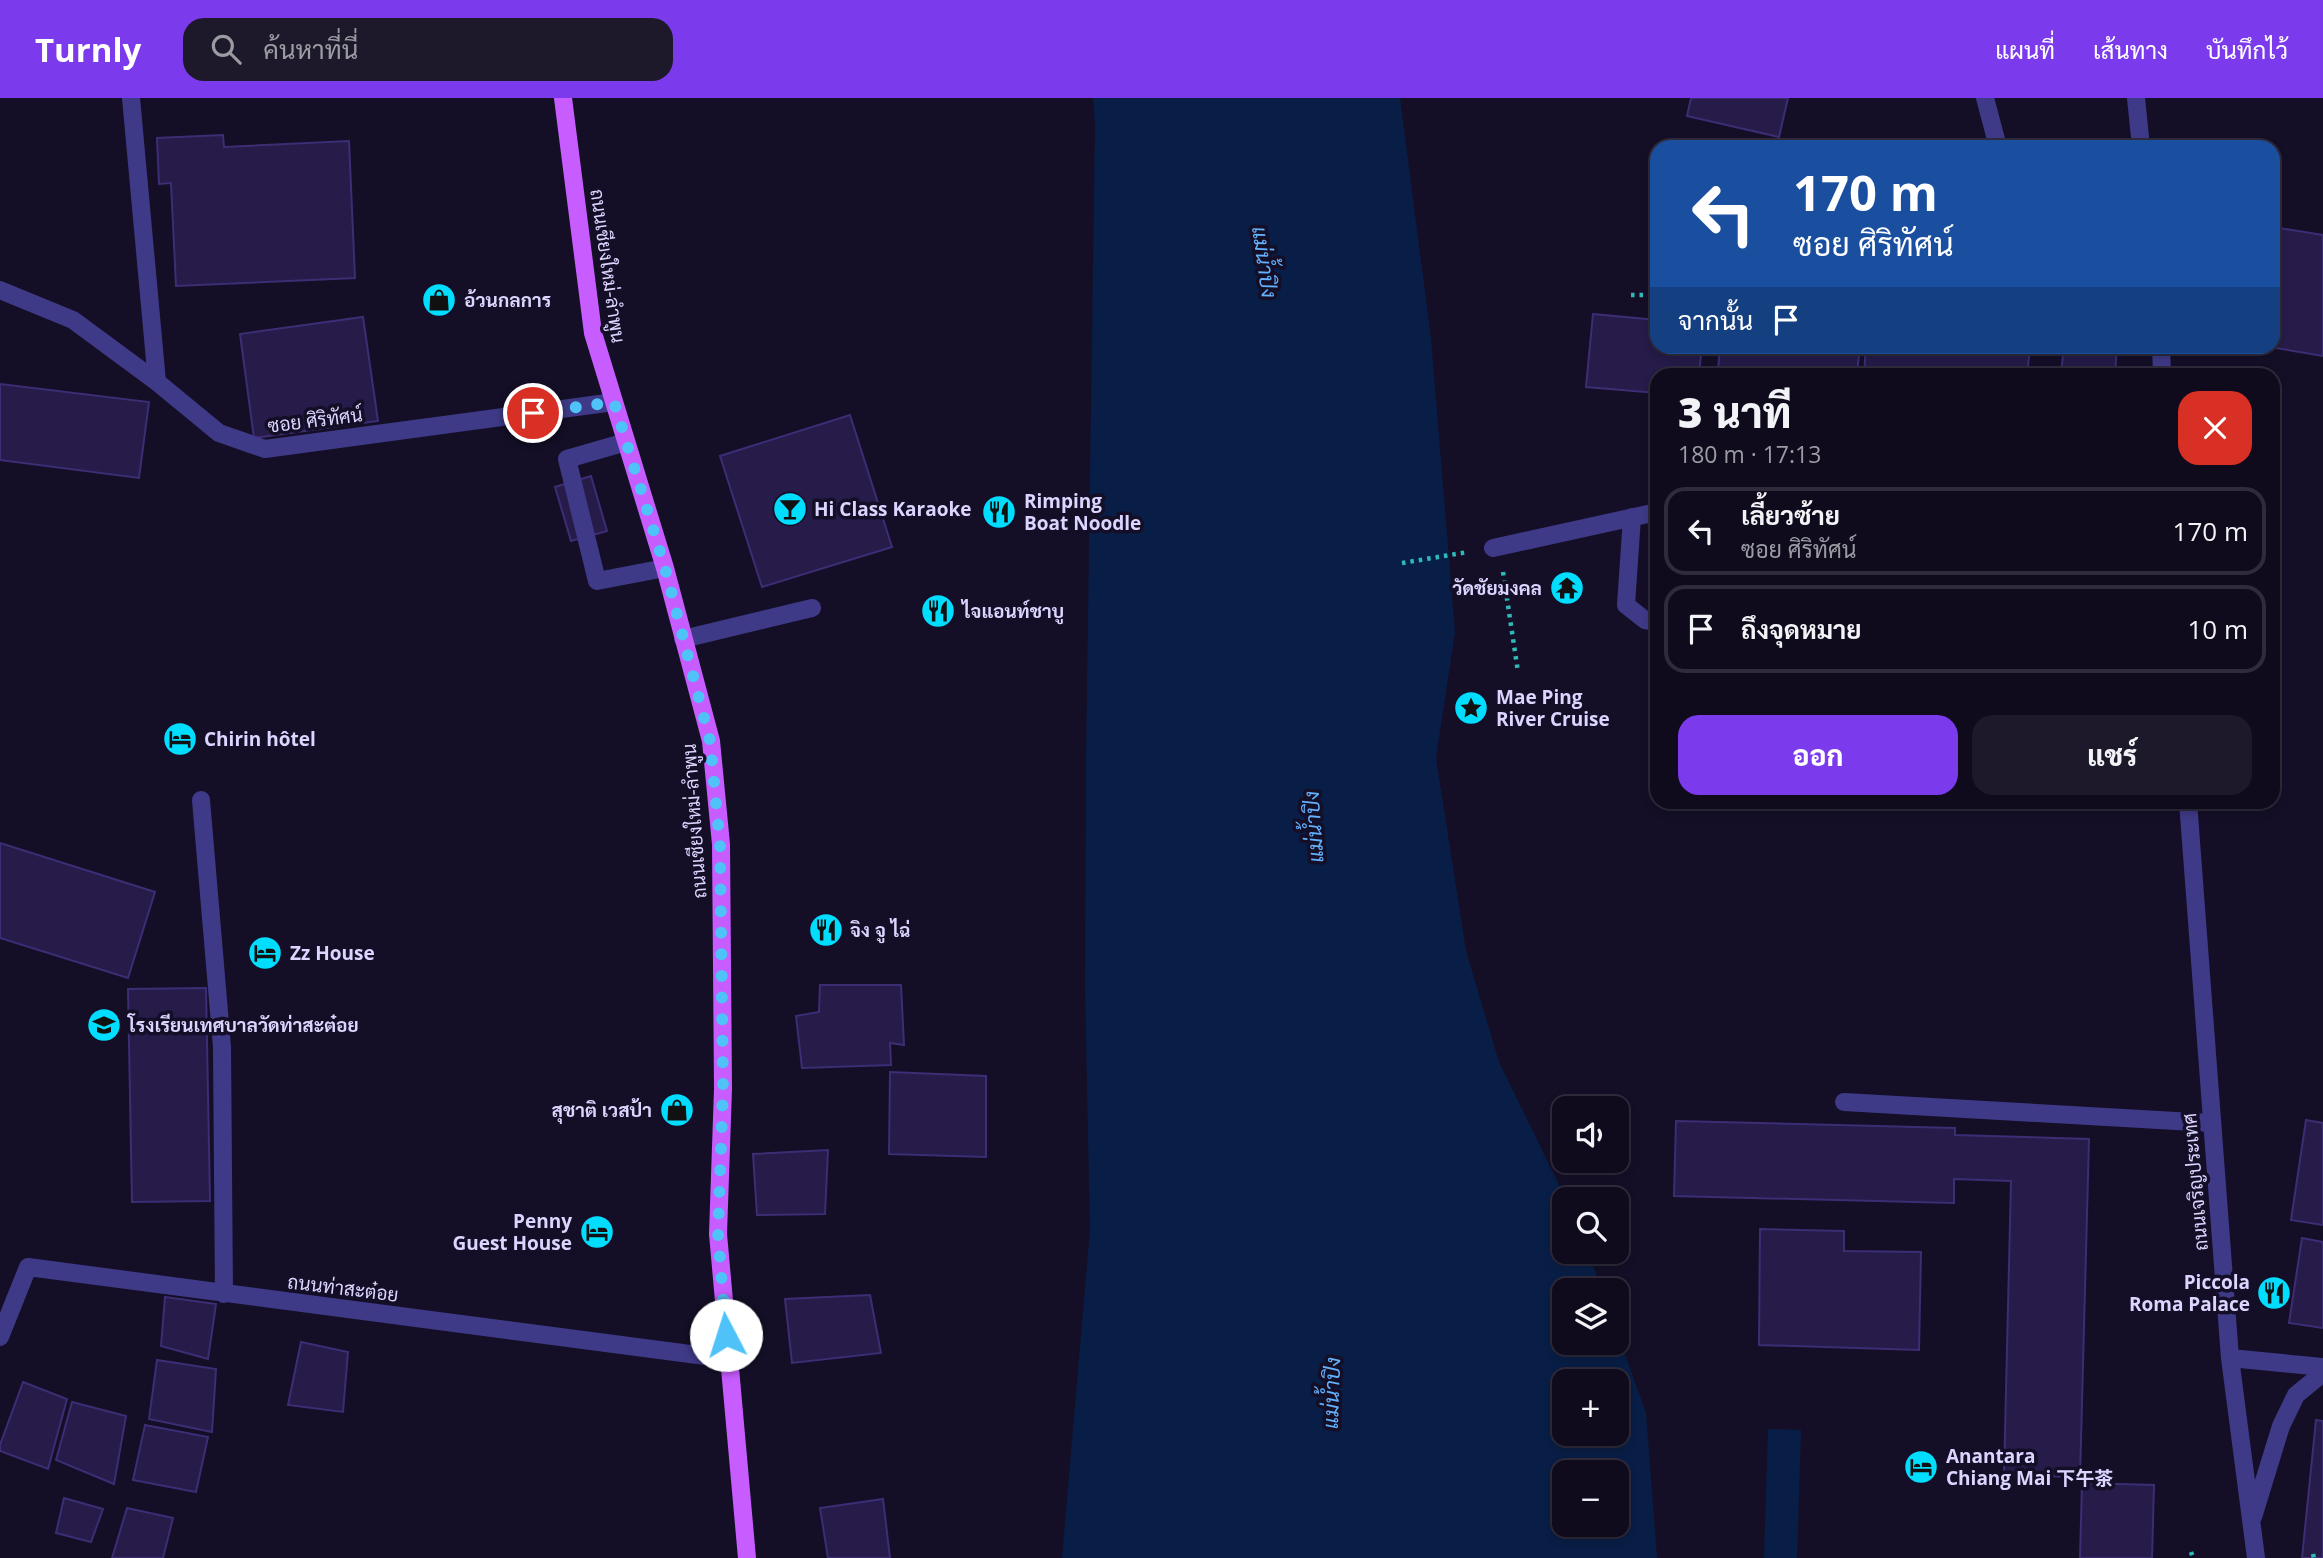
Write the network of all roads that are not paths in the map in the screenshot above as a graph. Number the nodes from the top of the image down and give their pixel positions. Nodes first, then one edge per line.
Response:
1 (131, 98) edge
2 (564, 98) edge
3 (1985, 98) edge
4 (2136, 98) edge
5 (1995, 140) edge
6 (2140, 140) edge
7 (0, 290) edge
8 (157, 382) junction
9 (614, 402) junction
10 (626, 442) junction
11 (1650, 513) edge
12 (1632, 517) junction
13 (1497, 547) road end
14 (665, 568) junction
15 (812, 608) dead end
16 (1650, 621) edge
17 (683, 639) junction
18 (201, 800) dead end
19 (2189, 809) edge
20 (1844, 1102) dead end
21 (2211, 1123) junction
22 (225, 1294) junction
23 (0, 1337) edge
24 (2230, 1357) junction
25 (728, 1360) junction
26 (2323, 1367) edge
27 (2323, 1373) edge
28 (2251, 1522) junction
29 (747, 1558) edge
30 (2256, 1558) edge

1 - 8 street
2 - 9 main road, ถนนเชียงใหม่-ลำพูน
3 - 5 street
4 - 6 street
7 - 8 street, ซอย ศิริทัศน์
8 - 9 street, ซอย ศิริทัศน์
9 - 10 main road, ถนนเชียงใหม่-ลำพูน
10 - 14 main road, ถนนเชียงใหม่-ลำพูน
10 - 14 street
11 - 12 street
12 - 13 street
12 - 16 street
14 - 17 main road, ถนนเชียงใหม่-ลำพูน
15 - 17 street
17 - 25 main road, ถนนเชียงใหม่-ลำพูน
18 - 22 street
19 - 21 street, ถนนเจริญประเทศ
20 - 21 street
21 - 24 street, ถนนเจริญประเทศ
22 - 23 street, ถนนท่าสะต๋อย
22 - 25 street, ถนนท่าสะต๋อย
24 - 26 street
24 - 28 street, ถนนเจริญประเทศ
25 - 29 main road, ถนนเชียงใหม่-ลำพูน
27 - 28 street
28 - 30 street, ถนนเจริญประเทศ

